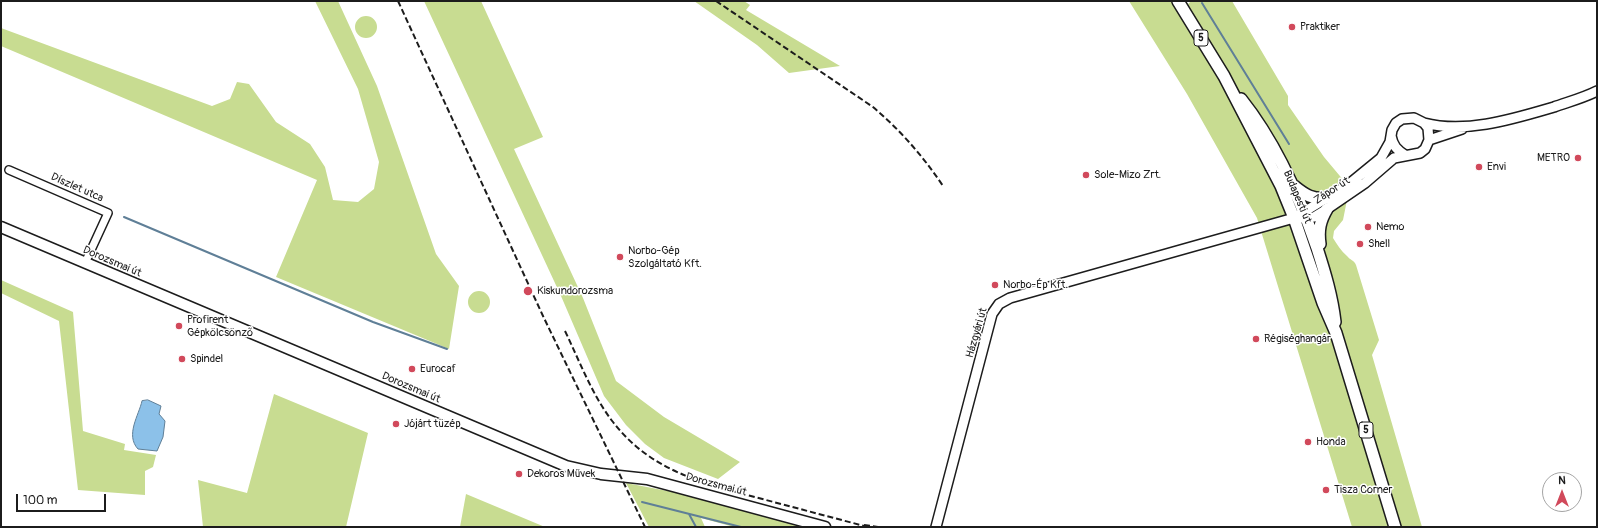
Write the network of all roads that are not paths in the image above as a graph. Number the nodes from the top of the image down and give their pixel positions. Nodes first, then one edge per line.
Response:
1 (1178, 1) edge
2 (1224, 76) junction
3 (1597, 91) edge
4 (1424, 123) junction
5 (1470, 126) junction
6 (1391, 136) junction
7 (1429, 140) junction
8 (1405, 155) junction
9 (9, 170) dead end
10 (1293, 186) junction
11 (1328, 198) junction
12 (1327, 209) junction
13 (1306, 215) junction
14 (1294, 218) junction
15 (1, 227) edge
16 (85, 263) junction
17 (1321, 263) junction
18 (1336, 333) junction
19 (825, 527) edge
20 (936, 527) edge
21 (1395, 527) edge

1 - 2 main road, Budapesti út / 5
2 - 10 main road, Budapesti út / 5
2 - 14 main road, Budapesti út / 5
3 - 5 street, Zápor út
4 - 5 street, Zápor út
4 - 6 street, Zápor út
4 - 7 street
5 - 7 street, Zápor út
6 - 8 street
6 - 11 street, Zápor út
7 - 8 street, Zápor út
8 - 12 street, Zápor út
9 - 16 street, Díszlet utca
10 - 11 main road
10 - 13 main road, Budapesti út / 5
11 - 13 street, Zápor út
12 - 13 street, Zápor út
12 - 17 main road
13 - 14 street, Zápor út
13 - 17 main road, Budapesti út / 5
14 - 18 main road, Budapesti út / 5
14 - 20 street, Házgyári út
15 - 16 main road, Dorozsmai út
16 - 19 main road, Dorozsmai út
17 - 18 main road, Budapesti út / 5
18 - 21 main road, Budapesti út / 5

